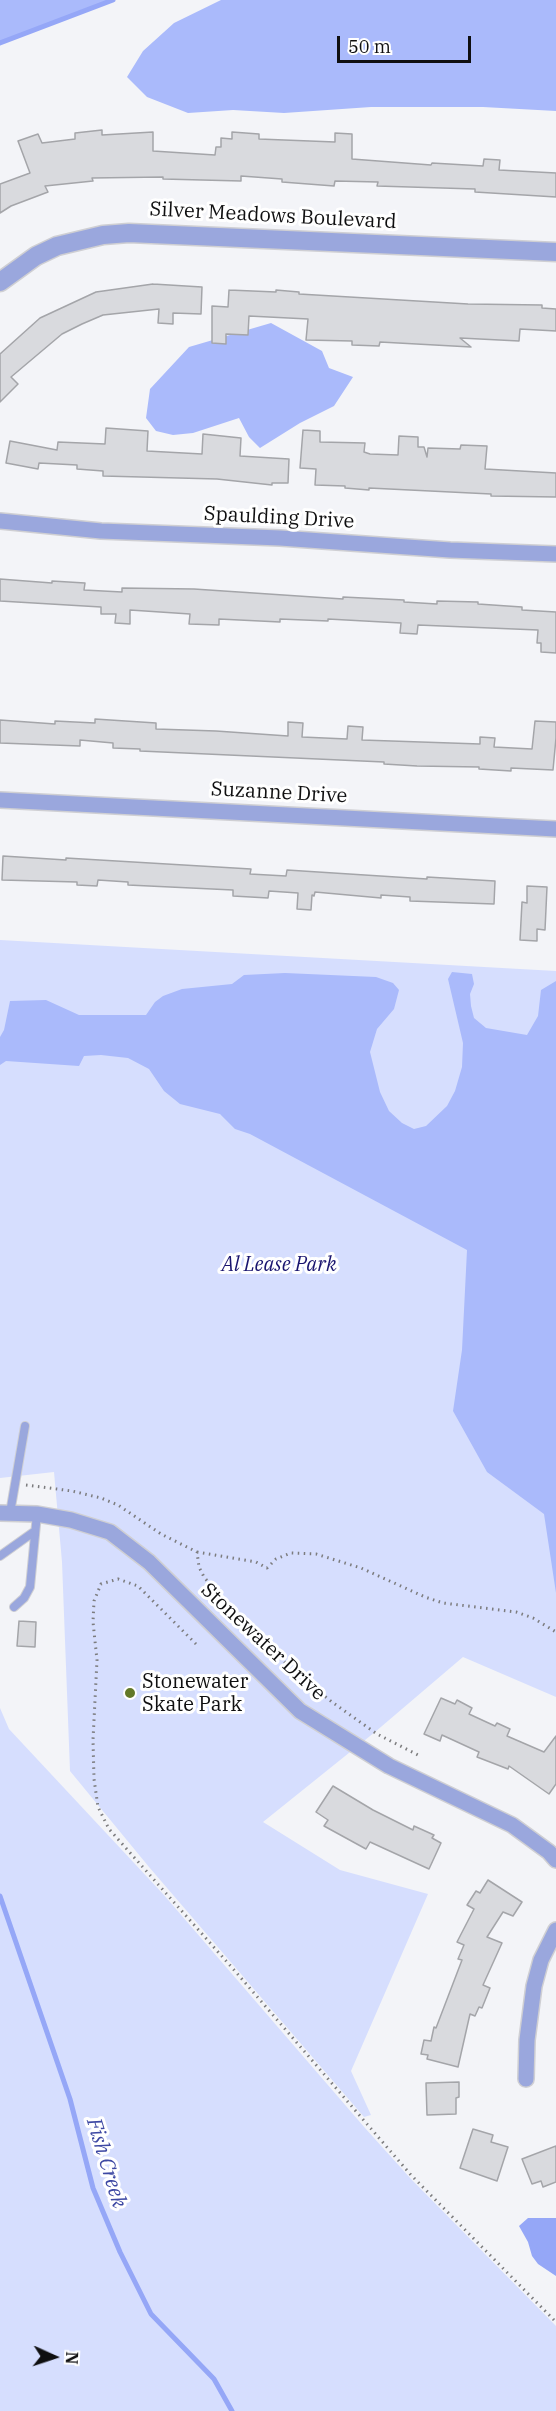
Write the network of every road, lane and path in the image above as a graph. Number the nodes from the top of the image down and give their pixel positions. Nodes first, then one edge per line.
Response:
1 (556, 252) edge
2 (0, 282) edge
3 (0, 521) edge
4 (556, 554) edge
5 (0, 800) edge
6 (556, 829) edge
7 (25, 1426) dead end
8 (15, 1484) junction
9 (5, 1513) edge
10 (37, 1514) junction
11 (35, 1531) junction
12 (197, 1552) junction
13 (0, 1556) edge
14 (14, 1607) dead end
15 (556, 1632) edge
16 (196, 1644) dead end
17 (420, 1756) dead end
18 (556, 1860) edge
19 (556, 1930) edge
20 (526, 2079) dead end
21 (556, 2322) edge

1 - 2 street, Silver Meadows Boulevard
3 - 4 street, Spaulding Drive
5 - 6 street, Suzanne Drive
7 - 8 lane
8 - 9 lane
8 - 12 path
9 - 10 street, Stonewater Drive
10 - 11 lane
10 - 18 street, Stonewater Drive
11 - 13 lane
11 - 14 lane
12 - 15 path
12 - 17 path
16 - 21 path
19 - 20 street

